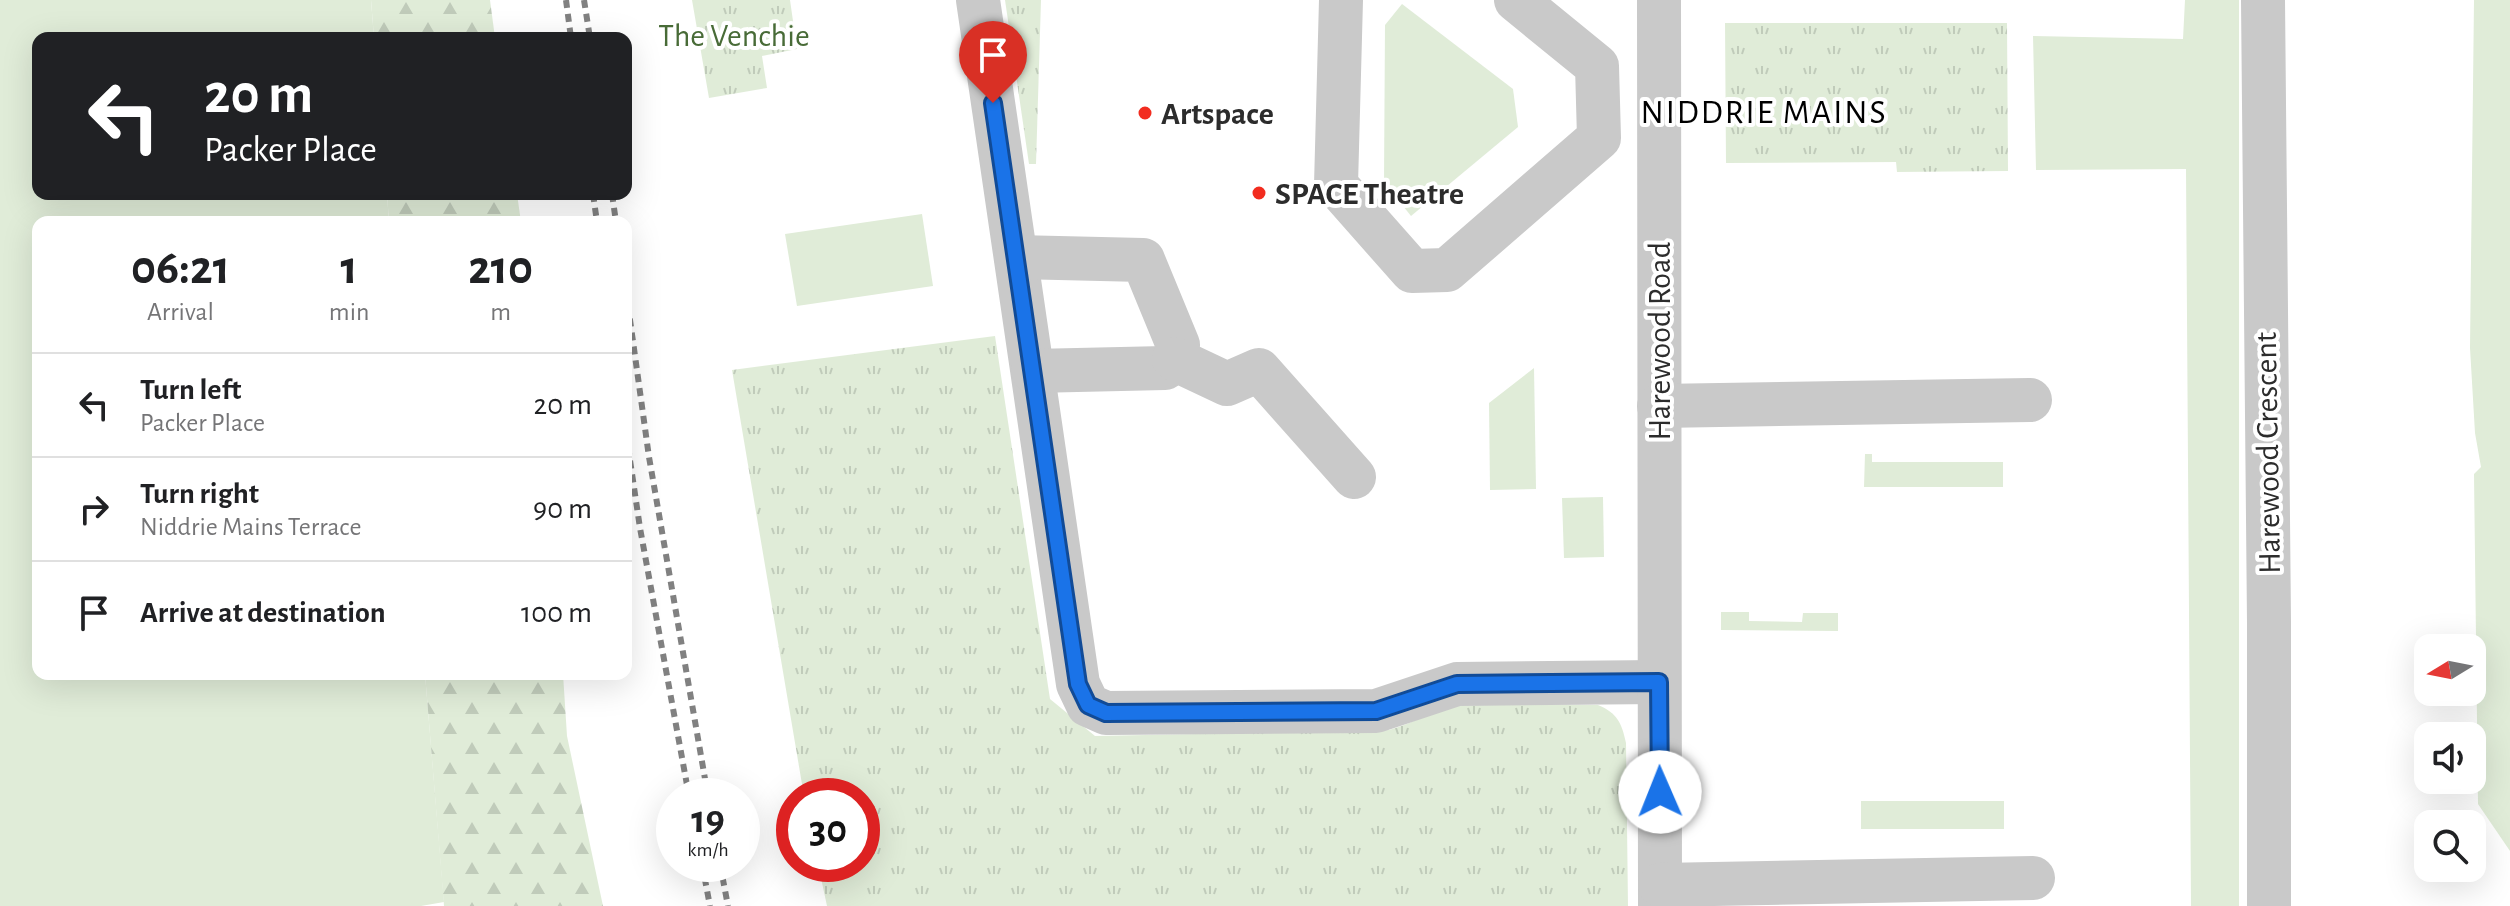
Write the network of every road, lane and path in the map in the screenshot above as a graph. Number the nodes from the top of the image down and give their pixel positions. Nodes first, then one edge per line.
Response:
1 (978, 0) edge
2 (1341, 0) edge
3 (1516, 0) edge
4 (1659, 0) edge
5 (2263, 0) edge
6 (1659, 93) junction
7 (1598, 101) junction
8 (1016, 257) junction
9 (1174, 359) junction
10 (1033, 371) junction
11 (2030, 400) dead end
12 (1659, 406) junction
13 (1354, 477) dead end
14 (1659, 682) junction
15 (2033, 878) dead end
16 (1660, 895) edge
17 (2269, 906) edge

1 - 8 street
2 - 7 street
3 - 7 street
4 - 6 street, Harewood Road
5 - 17 street, Harewood Crescent
6 - 7 street
6 - 12 street, Harewood Road
8 - 9 street
8 - 10 street
9 - 10 street
9 - 13 street
10 - 14 street
11 - 12 street
12 - 14 street, Harewood Road
14 - 16 street, Harewood Road
15 - 16 street

